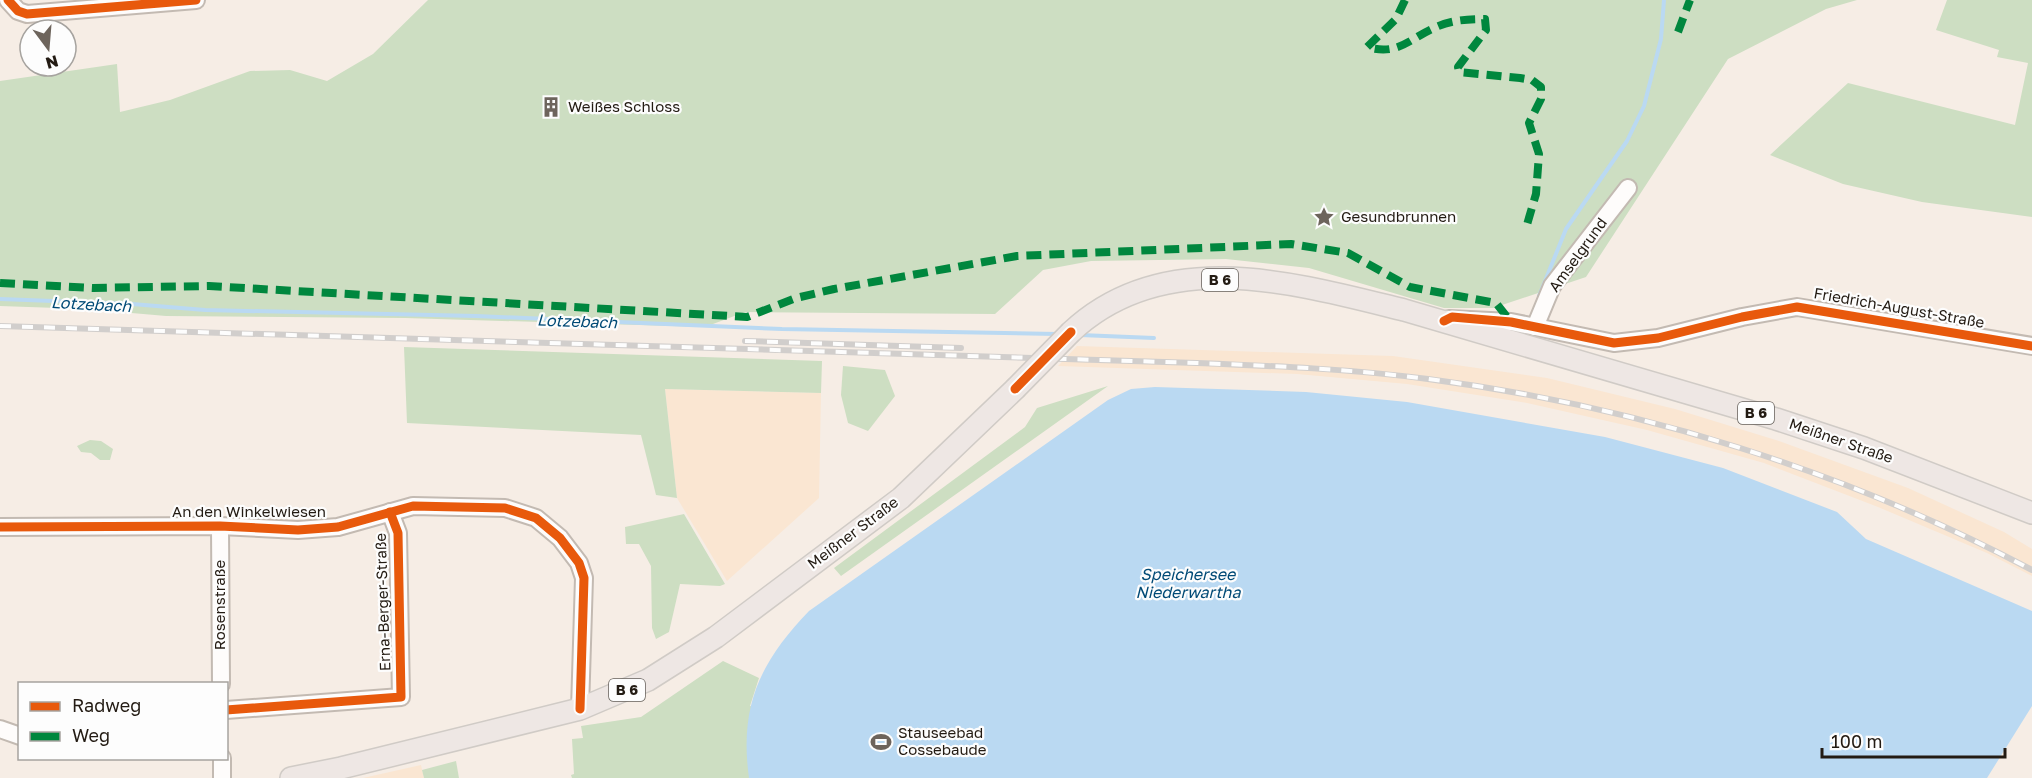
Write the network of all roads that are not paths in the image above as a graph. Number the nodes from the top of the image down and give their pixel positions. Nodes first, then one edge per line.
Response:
1 (8, 0) edge
2 (196, 0) edge
3 (1629, 188) dead end
4 (1444, 321) junction
5 (1535, 327) junction
6 (2032, 346) edge
7 (390, 512) junction
8 (2032, 513) edge
9 (220, 526) junction
10 (0, 527) edge
11 (220, 682) edge
12 (580, 709) junction
13 (228, 710) edge
14 (0, 729) edge
15 (18, 735) edge
16 (222, 760) edge
17 (222, 778) edge
18 (291, 778) edge

1 - 2 street
3 - 5 street, Amselgrund
4 - 5 street, Friedrich-August-Straße
4 - 8 main road, Meißner Straße / B 6
4 - 12 main road, Meißner Straße / B 6, bridge
5 - 6 street, Friedrich-August-Straße
7 - 9 street, An den Winkelwiesen
7 - 12 street, An den Winkelwiesen
7 - 13 street, Erna-Berger-Straße
9 - 10 street, An den Winkelwiesen
9 - 11 street, Rosenstraße
12 - 18 main road, Meißner Straße / B 6
14 - 15 street
16 - 17 street

